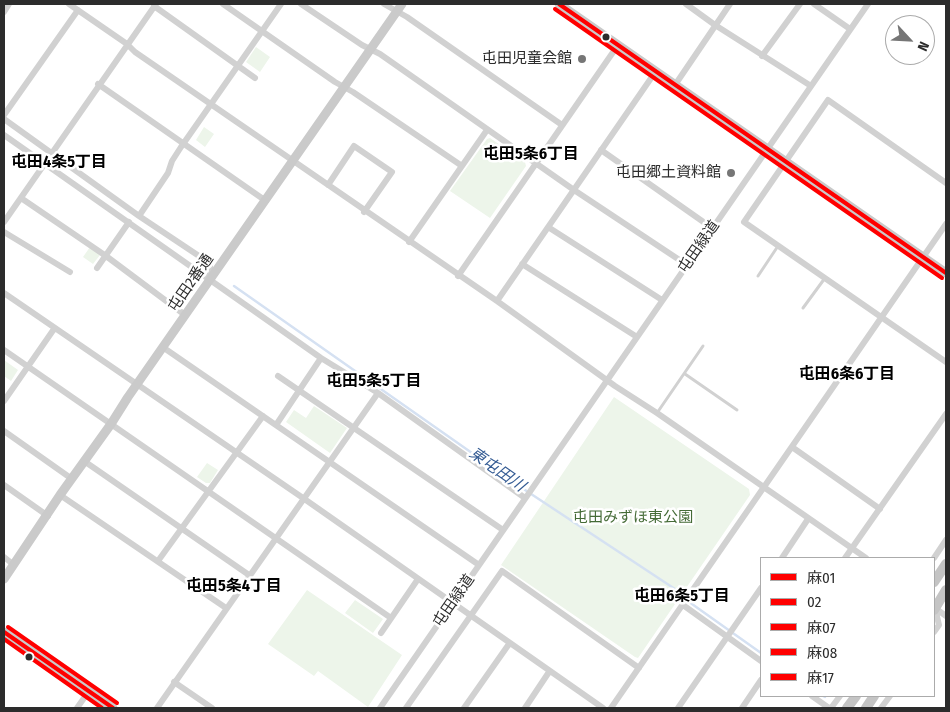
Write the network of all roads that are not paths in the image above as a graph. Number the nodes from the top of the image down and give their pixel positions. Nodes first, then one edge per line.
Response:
1 (10, 4) edge
2 (69, 4) edge
3 (223, 4) edge
4 (281, 4) edge
5 (301, 4) edge
6 (384, 4) edge
7 (559, 4) edge
8 (686, 4) edge
9 (730, 4) edge
10 (800, 4) edge
11 (814, 4) edge
12 (868, 4) edge
13 (155, 5) edge
14 (400, 8) edge
15 (78, 10) junction
16 (4, 12) edge
17 (715, 25) junction
18 (850, 29) junction
19 (261, 31) junction
20 (127, 44) junction
21 (618, 45) junction
22 (370, 50) junction
23 (762, 56) junction
24 (238, 66) junction
25 (656, 71) junction
26 (254, 78) dead end
27 (98, 84) junction
28 (675, 84) junction
29 (811, 86) junction
30 (345, 87) junction
31 (211, 105) junction
32 (4, 114) edge
33 (4, 120) edge
34 (562, 125) junction
35 (487, 130) junction
36 (4, 135) edge
37 (184, 143) junction
38 (601, 150) junction
39 (767, 150) junction
40 (52, 152) junction
41 (293, 162) junction
42 (537, 162) junction
43 (785, 162) junction
44 (45, 163) junction
45 (462, 166) junction
46 (946, 183) edge
47 (328, 185) junction
48 (574, 190) junction
49 (20, 198) junction
50 (266, 201) junction
51 (364, 212) junction
52 (139, 216) junction
53 (4, 222) edge
54 (129, 222) junction
55 (946, 224) edge
56 (548, 227) junction
57 (712, 228) junction
58 (4, 232) edge
59 (409, 242) junction
60 (778, 246) junction
61 (106, 256) junction
62 (923, 257) junction
63 (522, 264) junction
64 (687, 265) junction
65 (98, 268) dead end
66 (70, 272) dead end
67 (946, 273) edge
68 (458, 276) junction
69 (758, 276) dead end
70 (825, 278) junction
71 (210, 280) junction
72 (4, 293) edge
73 (662, 300) junction
74 (496, 301) junction
75 (803, 308) dead end
76 (185, 315) junction
77 (881, 318) junction
78 (54, 328) junction
79 (637, 337) junction
80 (703, 346) dead end
81 (164, 348) junction
82 (4, 350) edge
83 (322, 358) junction
84 (946, 362) edge
85 (27, 367) junction
86 (685, 374) junction
87 (278, 376) dead end
88 (606, 380) junction
89 (137, 386) junction
90 (298, 391) junction
91 (378, 392) junction
92 (4, 401) edge
93 (737, 410) dead end
94 (657, 413) junction
95 (946, 414) edge
96 (262, 416) junction
97 (111, 424) junction
98 (276, 425) junction
99 (353, 427) junction
100 (4, 431) edge
101 (792, 448) junction
102 (237, 452) junction
103 (84, 461) junction
104 (329, 462) junction
105 (72, 479) junction
106 (4, 485) edge
107 (763, 488) junction
108 (209, 492) junction
109 (528, 494) junction
110 (60, 495) junction
111 (304, 498) junction
112 (880, 510) junction
113 (48, 516) junction
114 (808, 519) junction
115 (182, 529) junction
116 (504, 530) junction
117 (275, 538) junction
118 (946, 540) edge
119 (852, 548) junction
120 (4, 557) edge
121 (783, 557) edge
122 (846, 557) edge
123 (865, 557) edge
124 (935, 557) edge
125 (158, 561) junction
126 (946, 564) edge
127 (14, 565) junction
128 (479, 565) junction
129 (249, 575) junction
130 (4, 579) edge
131 (418, 579) junction
132 (935, 580) edge
133 (760, 589) edge
134 (946, 590) edge
135 (686, 600) junction
136 (453, 602) junction
137 (935, 606) edge
138 (226, 608) junction
139 (935, 609) edge
140 (935, 611) edge
141 (471, 616) junction
142 (946, 616) edge
143 (391, 618) junction
144 (935, 631) edge
145 (4, 632) edge
146 (731, 632) junction
147 (381, 633) dead end
148 (509, 644) junction
149 (760, 660) edge
150 (639, 668) junction
151 (550, 672) junction
152 (760, 681) edge
153 (174, 682) junction
154 (89, 690) junction
155 (814, 697) edge
156 (839, 697) edge
157 (855, 697) edge
158 (873, 697) edge
159 (889, 697) edge
160 (77, 708) edge
161 (113, 708) edge
162 (157, 708) edge
163 (212, 708) edge
164 (380, 708) edge
165 (406, 708) edge
166 (464, 708) edge
167 (524, 708) edge
168 (602, 708) edge
169 (611, 708) edge
170 (678, 708) edge
171 (742, 708) edge
172 (830, 708) edge
173 (847, 708) edge
174 (866, 708) edge
175 (881, 708) edge

1 - 16 street
2 - 15 street
3 - 19 street
4 - 19 street
5 - 22 street
6 - 14 street
7 - 21 street
8 - 17 street
9 - 17 street
10 - 23 street
11 - 18 street
12 - 18 street, 屯田緑道
13 - 20 street
13 - 24 street
14 - 22 street, 屯田2番通
14 - 34 street
15 - 20 street
15 - 32 street
17 - 23 street
17 - 28 street
18 - 29 street, 屯田緑道
19 - 24 street
19 - 30 street
20 - 27 street
20 - 31 street
21 - 25 street
21 - 34 street
22 - 30 street, 屯田2番通
22 - 35 street
23 - 29 street
24 - 26 street
24 - 31 street
25 - 28 street
25 - 38 street
27 - 37 street
27 - 40 street
28 - 39 street
29 - 39 street, 屯田緑道
30 - 41 street, 屯田2番通
30 - 45 street
31 - 37 street
31 - 41 street
33 - 40 street
34 - 42 street
35 - 42 street
35 - 45 street
36 - 44 street
37 - 50 street
37 - 52 street
38 - 48 street
38 - 57 street
39 - 43 street
39 - 57 street, 屯田緑道
40 - 44 street
40 - 52 street
41 - 47 street
41 - 50 street, 屯田2番通
42 - 48 street
42 - 68 street
43 - 46 street
43 - 60 street
43 - 62 street
44 - 49 street
44 - 54 street
45 - 59 street
47 - 51 street
47 - 51 street
48 - 56 street
48 - 64 street
49 - 53 street
49 - 61 street
50 - 71 street, 屯田2番通
51 - 59 street
52 - 71 street
54 - 61 street
54 - 71 street
55 - 62 street
56 - 63 street
56 - 73 street
57 - 64 street, 屯田緑道
58 - 66 street
59 - 68 street
60 - 69 lane
60 - 70 street
61 - 65 street
61 - 76 street
62 - 67 street
62 - 77 street
63 - 74 street
63 - 79 street
64 - 73 street, 屯田緑道
68 - 74 street
70 - 75 lane
70 - 77 street
71 - 76 street, 屯田2番通
71 - 83 street
72 - 78 street
73 - 79 street, 屯田緑道
74 - 88 street
76 - 81 street, 屯田2番通
77 - 84 street
77 - 101 street
78 - 85 street
78 - 89 street
79 - 88 street, 屯田緑道
80 - 86 lane
81 - 89 street, 屯田2番通
81 - 96 street
82 - 85 street
83 - 90 street
83 - 91 street
85 - 92 street
85 - 97 street
86 - 93 lane
86 - 94 lane
87 - 90 street
88 - 94 street
88 - 109 street, 屯田緑道
89 - 97 street, 屯田2番通
89 - 102 street
90 - 98 street
90 - 99 street
91 - 99 street
91 - 109 street
94 - 107 street
95 - 112 street
96 - 98 street
96 - 102 street
97 - 103 street, 屯田2番通
97 - 108 street
98 - 104 street
99 - 104 street
99 - 116 street
100 - 105 street
101 - 107 street
101 - 112 street
102 - 108 street
102 - 111 street
103 - 105 street, 屯田2番通
103 - 115 street
104 - 111 street
104 - 128 street
105 - 110 street, 屯田2番通
106 - 113 street
107 - 114 street
107 - 135 street
108 - 115 street
108 - 117 street
109 - 116 street, 屯田緑道
110 - 113 street, 屯田2番通
110 - 125 street
111 - 117 street
111 - 131 street
112 - 119 street
113 - 127 street, 屯田2番通
114 - 119 street
114 - 121 street
115 - 125 street
115 - 129 street
116 - 128 street, 屯田緑道
117 - 129 street
117 - 143 street
118 - 124 street
119 - 122 street
119 - 123 street
120 - 127 street
125 - 138 street
126 - 132 main road
127 - 130 street, 屯田2番通
128 - 136 street, 屯田緑道
129 - 138 street
131 - 136 street
131 - 143 street
133 - 146 street
134 - 137 main road
135 - 146 street
135 - 150 street
136 - 141 street
136 - 164 street, 屯田緑道
138 - 153 street
139 - 142 street
140 - 144 street
141 - 148 street
141 - 150 street
141 - 165 street
143 - 147 street
145 - 154 street
146 - 149 street
146 - 170 street
148 - 151 street
148 - 166 street
150 - 169 street
151 - 167 street
151 - 168 street
152 - 171 street
153 - 162 street
153 - 163 street
154 - 160 street
154 - 161 street
155 - 172 street
156 - 172 street
157 - 173 main road
158 - 174 main road
159 - 175 street

